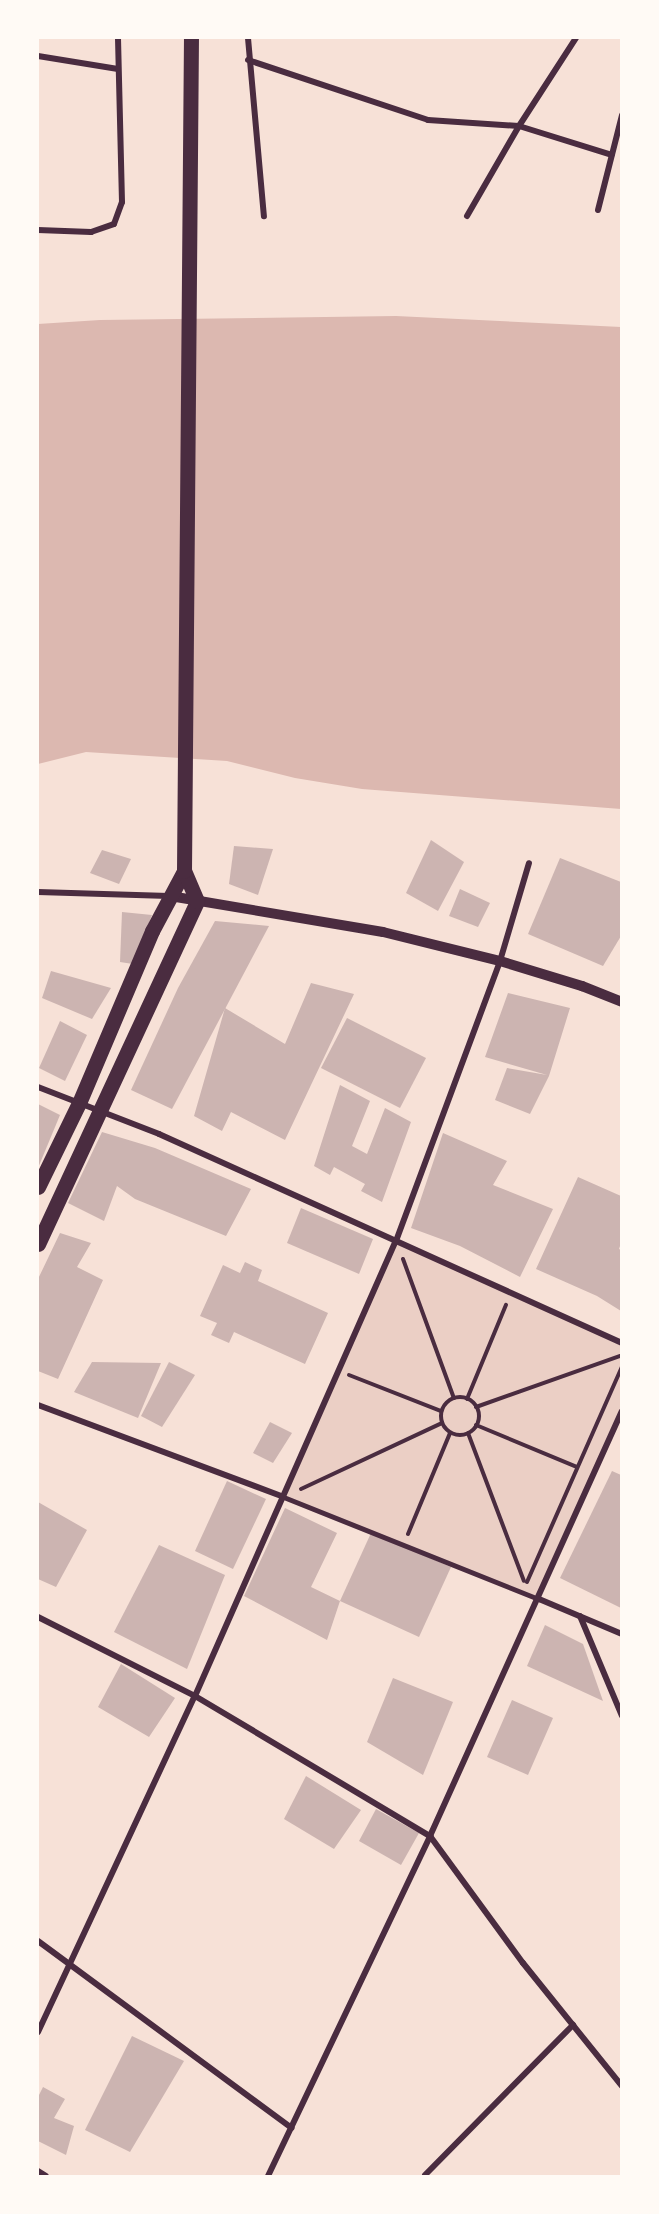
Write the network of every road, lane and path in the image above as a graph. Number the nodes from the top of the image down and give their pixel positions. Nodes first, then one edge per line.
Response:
1 (118, 38) edge
2 (191, 38) edge
3 (248, 38) edge
4 (576, 38) edge
5 (38, 56) edge
6 (248, 60) junction
7 (118, 69) junction
8 (621, 115) edge
9 (519, 126) junction
10 (612, 154) junction
11 (598, 210) dead end
12 (264, 216) dead end
13 (466, 216) dead end
14 (38, 230) edge
15 (529, 863) dead end
16 (184, 871) junction
17 (38, 891) edge
18 (170, 896) junction
19 (197, 901) junction
20 (500, 962) junction
21 (621, 1002) edge
22 (38, 1087) edge
23 (79, 1103) junction
24 (100, 1111) junction
25 (38, 1187) edge
26 (396, 1241) junction
27 (38, 1244) edge
28 (400, 1252) junction
29 (411, 1257) dead end
30 (396, 1263) dead end
31 (509, 1299) dead end
32 (621, 1343) edge
33 (621, 1356) edge
34 (353, 1364) dead end
35 (621, 1367) edge
36 (348, 1374) junction
37 (344, 1385) dead end
38 (454, 1398) junction
39 (467, 1399) junction
40 (38, 1405) edge
41 (476, 1407) junction
42 (441, 1411) junction
43 (621, 1411) edge
44 (442, 1423) junction
45 (476, 1425) junction
46 (450, 1433) junction
47 (468, 1433) junction
48 (578, 1467) junction
49 (305, 1479) dead end
50 (301, 1489) junction
51 (311, 1494) dead end
52 (281, 1496) junction
53 (397, 1530) dead end
54 (407, 1535) junction
55 (418, 1539) dead end
56 (515, 1580) dead end
57 (526, 1584) junction
58 (539, 1599) junction
59 (580, 1616) junction
60 (38, 1617) edge
61 (621, 1634) edge
62 (195, 1696) junction
63 (621, 1716) edge
64 (430, 1836) junction
65 (38, 1941) edge
66 (69, 1965) junction
67 (573, 2025) junction
68 (38, 2032) edge
69 (621, 2086) edge
70 (292, 2128) junction
71 (38, 2170) edge
72 (425, 2175) dead end
73 (46, 2176) edge
74 (268, 2176) edge

1 - 7 street
2 - 16 main road
3 - 6 street
4 - 9 street
5 - 7 street
6 - 9 street
6 - 12 street
7 - 14 street
8 - 10 street
9 - 10 street
9 - 13 street
10 - 11 street
15 - 20 street
16 - 18 main road
16 - 19 main road
17 - 18 street
18 - 19 street
18 - 23 main road
19 - 20 street
19 - 24 main road
20 - 21 street
20 - 26 street
22 - 23 street
23 - 24 street
23 - 25 main road
24 - 26 street
24 - 27 main road
26 - 32 street
26 - 52 street
28 - 29 path
28 - 30 path
28 - 38 path
31 - 39 path
33 - 41 path
34 - 36 path
35 - 48 path
36 - 37 path
36 - 42 path
38 - 39 path
38 - 42 path
39 - 41 path
40 - 52 street
41 - 45 path
42 - 44 path
43 - 58 street
44 - 46 path
44 - 50 path
45 - 47 path
45 - 48 path
46 - 47 path
46 - 54 path
47 - 57 path
48 - 57 path
49 - 50 path
50 - 51 path
52 - 58 street
52 - 62 street
53 - 54 path
54 - 55 path
56 - 57 path
58 - 59 street
58 - 64 street
59 - 61 street
59 - 63 street
60 - 62 street
62 - 64 street
62 - 66 street
64 - 67 street
64 - 70 street
65 - 66 street
66 - 68 street
66 - 70 street
67 - 69 street
67 - 72 street
70 - 74 street
71 - 73 street

